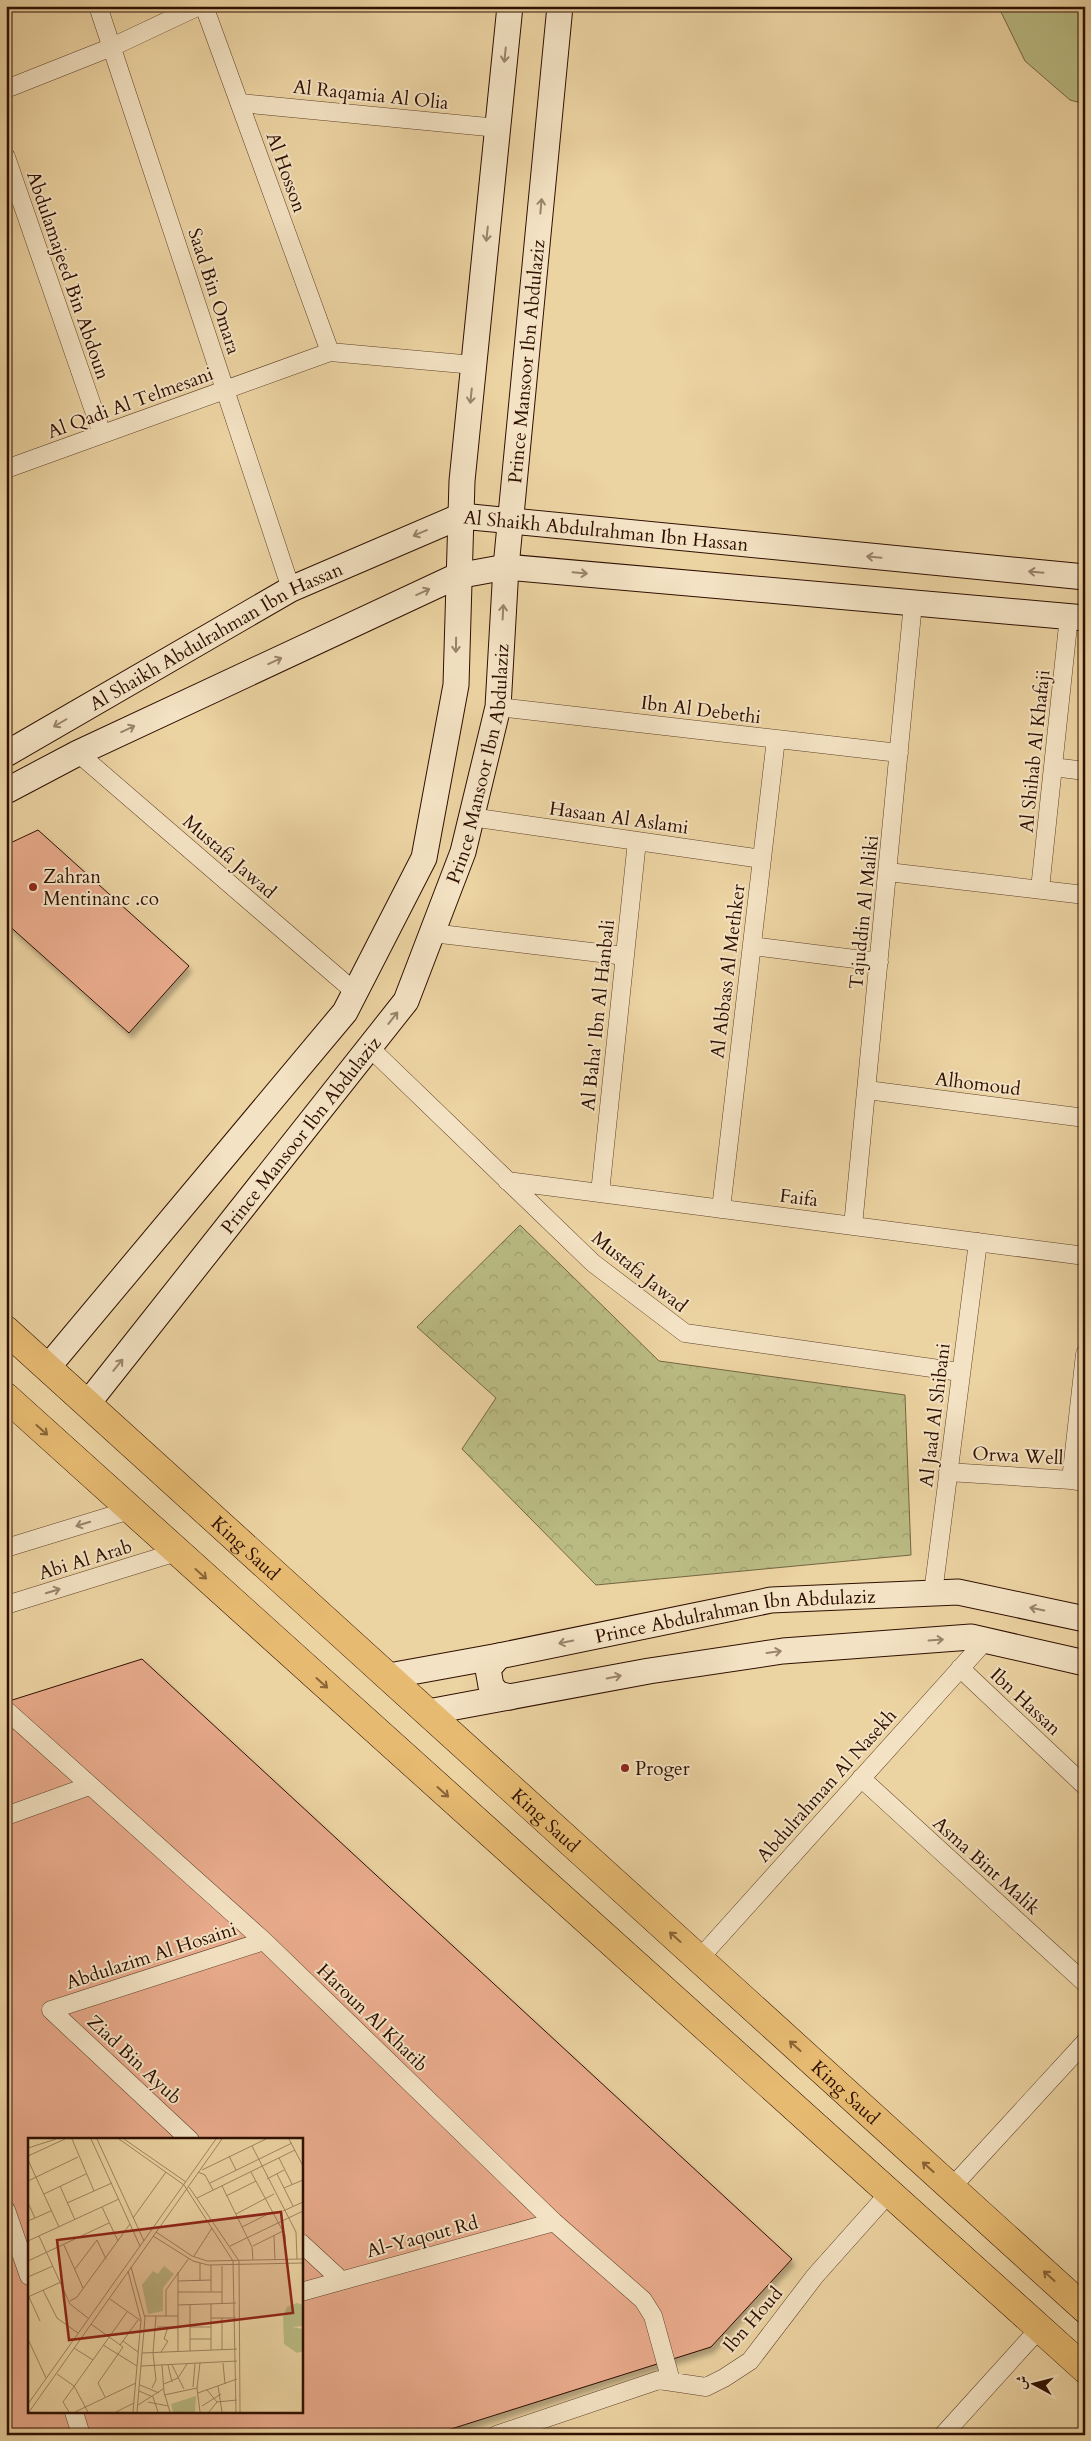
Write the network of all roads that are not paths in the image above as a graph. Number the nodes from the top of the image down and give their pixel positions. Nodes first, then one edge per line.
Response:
1 (98, 6) edge
2 (199, 6) edge
3 (204, 6) edge
4 (509, 6) edge
5 (560, 6) edge
6 (112, 47) junction
7 (6, 89) edge
8 (240, 103) junction
9 (498, 128) junction
10 (6, 157) edge
11 (330, 352) junction
12 (474, 365) junction
13 (226, 390) junction
14 (102, 434) junction
15 (6, 469) edge
16 (461, 516) junction
17 (511, 522) junction
18 (506, 567) junction
19 (457, 576) junction
20 (1085, 577) edge
21 (291, 589) junction
22 (913, 603) junction
23 (1077, 617) edge
24 (498, 707) junction
25 (776, 739) junction
26 (78, 753) junction
27 (900, 753) junction
28 (6, 754) edge
29 (1053, 767) junction
30 (1085, 771) edge
31 (6, 790) edge
32 (471, 817) junction
33 (637, 841) junction
34 (762, 859) junction
35 (888, 872) junction
36 (1040, 889) junction
37 (1085, 895) edge
38 (432, 933) junction
39 (752, 946) junction
40 (625, 956) junction
41 (879, 962) junction
42 (356, 992) junction
43 (370, 1048) junction
44 (867, 1090) junction
45 (1085, 1118) edge
46 (508, 1181) junction
47 (600, 1193) junction
48 (721, 1209) junction
49 (853, 1226) junction
50 (978, 1242) junction
51 (1085, 1256) edge
52 (6, 1330) edge
53 (1084, 1362) edge
54 (48, 1367) junction
55 (960, 1372) junction
56 (6, 1397) edge
57 (88, 1403) junction
58 (948, 1472) junction
59 (1078, 1481) edge
60 (130, 1510) junction
61 (6, 1548) edge
62 (177, 1552) junction
63 (933, 1593) junction
64 (6, 1605) edge
65 (1085, 1619) edge
66 (985, 1641) junction
67 (499, 1656) junction
68 (1085, 1663) edge
69 (960, 1668) junction
70 (389, 1676) junction
71 (510, 1697) junction
72 (6, 1710) edge
73 (428, 1712) junction
74 (861, 1778) junction
75 (89, 1786) junction
76 (1085, 1786) edge
77 (6, 1816) edge
78 (264, 1941) junction
79 (699, 1959) junction
80 (1085, 1983) edge
81 (51, 2010) joint
82 (1085, 2042) edge
83 (188, 2138) edge
84 (951, 2188) junction
85 (889, 2193) junction
86 (6, 2210) edge
87 (554, 2222) junction
88 (302, 2244) edge
89 (28, 2273) edge
90 (341, 2280) junction
91 (302, 2292) edge
92 (1085, 2309) edge
93 (1040, 2328) junction
94 (1085, 2369) edge
95 (671, 2381) junction
96 (75, 2414) edge
97 (81, 2435) edge
98 (496, 2435) edge
99 (943, 2435) edge

1 - 6 street, Saad Bin Omara
2 - 6 street
3 - 8 street, Al Hosson
4 -> 9 street, Prince Mansoor Ibn Abdulaziz
17 -> 5 street, Prince Mansoor Ibn Abdulaziz
6 - 7 street
6 - 13 street, Saad Bin Omara
8 - 9 street, Al Raqamia Al Olia
8 - 11 street, Al Hosson
9 -> 12 street, Prince Mansoor Ibn Abdulaziz
10 - 14 street, Abdulamajeed Bin Abdoun
11 - 12 street, Al Qadi Al Telmesani
11 - 13 street, Al Qadi Al Telmesani
12 -> 16 street, Prince Mansoor Ibn Abdulaziz
13 - 14 street, Al Qadi Al Telmesani
13 - 21 street, Saad Bin Omara
14 - 15 street, Al Qadi Al Telmesani
16 - 17 street, Al Shaikh Abdulrahman Ibn Hassan
16 - 19 street, Prince Mansoor Ibn Abdulaziz
16 -> 21 street, Al Shaikh Abdulrahman Ibn Hassan
17 - 18 street, Prince Mansoor Ibn Abdulaziz
20 -> 17 street, Al Shaikh Abdulrahman Ibn Hassan
18 - 19 street, Al Shaikh Abdulrahman Ibn Hassan
18 -> 22 street, Al Shaikh Abdulrahman Ibn Hassan
24 -> 18 street, Prince Mansoor Ibn Abdulaziz
26 -> 19 street, Al Shaikh Abdulrahman Ibn Hassan
19 -> 42 street, Prince Mansoor Ibn Abdulaziz
21 -> 28 street, Al Shaikh Abdulrahman Ibn Hassan
22 - 23 street, Al Shaikh Abdulrahman Ibn Hassan
22 - 27 street, Tajuddin Al Maliki
23 - 29 street, Al Shihab Al Khafaji
24 - 25 street, Ibn Al Debethi
24 - 32 street, Prince Mansoor Ibn Abdulaziz
25 - 27 street, Ibn Al Debethi
25 - 34 street, Al Abbass Al Methker
26 - 31 street, Al Shaikh Abdulrahman Ibn Hassan
26 - 42 street, Mustafa Jawad
27 - 35 street, Tajuddin Al Maliki
29 - 30 street
29 - 36 street, Al Shihab Al Khafaji
32 - 33 street, Hasaan Al Aslami
32 - 38 street, Prince Mansoor Ibn Abdulaziz
33 - 34 street, Hasaan Al Aslami
33 - 40 street, Al Baha' Ibn Al Hanbali
34 - 39 street, Al Abbass Al Methker
35 - 36 street
35 - 41 street, Tajuddin Al Maliki
36 - 37 street
38 - 40 street
43 -> 38 street, Prince Mansoor Ibn Abdulaziz
39 - 41 street
39 - 48 street, Al Abbass Al Methker
40 - 47 street, Al Baha' Ibn Al Hanbali
41 - 44 street, Tajuddin Al Maliki
42 - 54 street, Prince Mansoor Ibn Abdulaziz
43 - 46 street, Mustafa Jawad
57 -> 43 street, Prince Mansoor Ibn Abdulaziz
44 - 45 street, Alhomoud
44 - 49 street, Tajuddin Al Maliki
46 - 47 street, Faifa
46 - 55 street, Mustafa Jawad
47 - 48 street, Faifa
48 - 49 street, Faifa
49 - 50 street, Faifa
50 - 51 street, Faifa
50 - 55 street, Al Jaad Al Shibani
52 - 54 main road, King Saud
53 - 59 street
54 - 57 main road, King Saud
55 - 58 street, Al Jaad Al Shibani
56 -> 60 main road
57 - 70 main road, King Saud
58 - 59 street, Orwa Well
58 - 63 street, Al Jaad Al Shibani
60 -> 61 street, Abi Al Arab
60 - 62 main road
64 -> 62 street, Abi Al Arab
62 -> 85 main road
65 -> 63 street, Prince Abdulrahman Ibn Abdulaziz
63 -> 67 street, Prince Abdulrahman Ibn Abdulaziz
66 - 68 street
66 - 69 street, Abdulrahman Al Nasekh
71 -> 66 street
67 - 70 street, Prince Abdulrahman Ibn Abdulaziz
67 - 71 street
69 - 74 street, Abdulrahman Al Nasekh
69 - 76 street, Ibn Hassan
70 - 73 main road, King Saud
71 - 73 street
72 - 75 street, Haroun Al Khatib
79 -> 73 main road, King Saud
74 - 79 street, Abdulrahman Al Nasekh
74 - 80 street, Asma Bint Malik
75 - 77 street
75 - 78 street, Haroun Al Khatib
78 - 81 street, Abdulazim Al Hosaini
78 - 87 street, Haroun Al Khatib
84 -> 79 main road, King Saud
81 - 83 street, Ziad Bin Ayub
82 - 84 street
92 -> 84 main road, King Saud
85 - 93 main road
85 - 95 street, Ibn Houd
86 - 89 street
87 - 90 street, Al-Yaqout Rd
87 - 95 street, Haroun Al Khatib
88 - 90 street
90 - 91 street, Al-Yaqout Rd
93 - 94 main road
93 - 99 street
95 - 98 street, Ibn Houd
96 - 97 street

